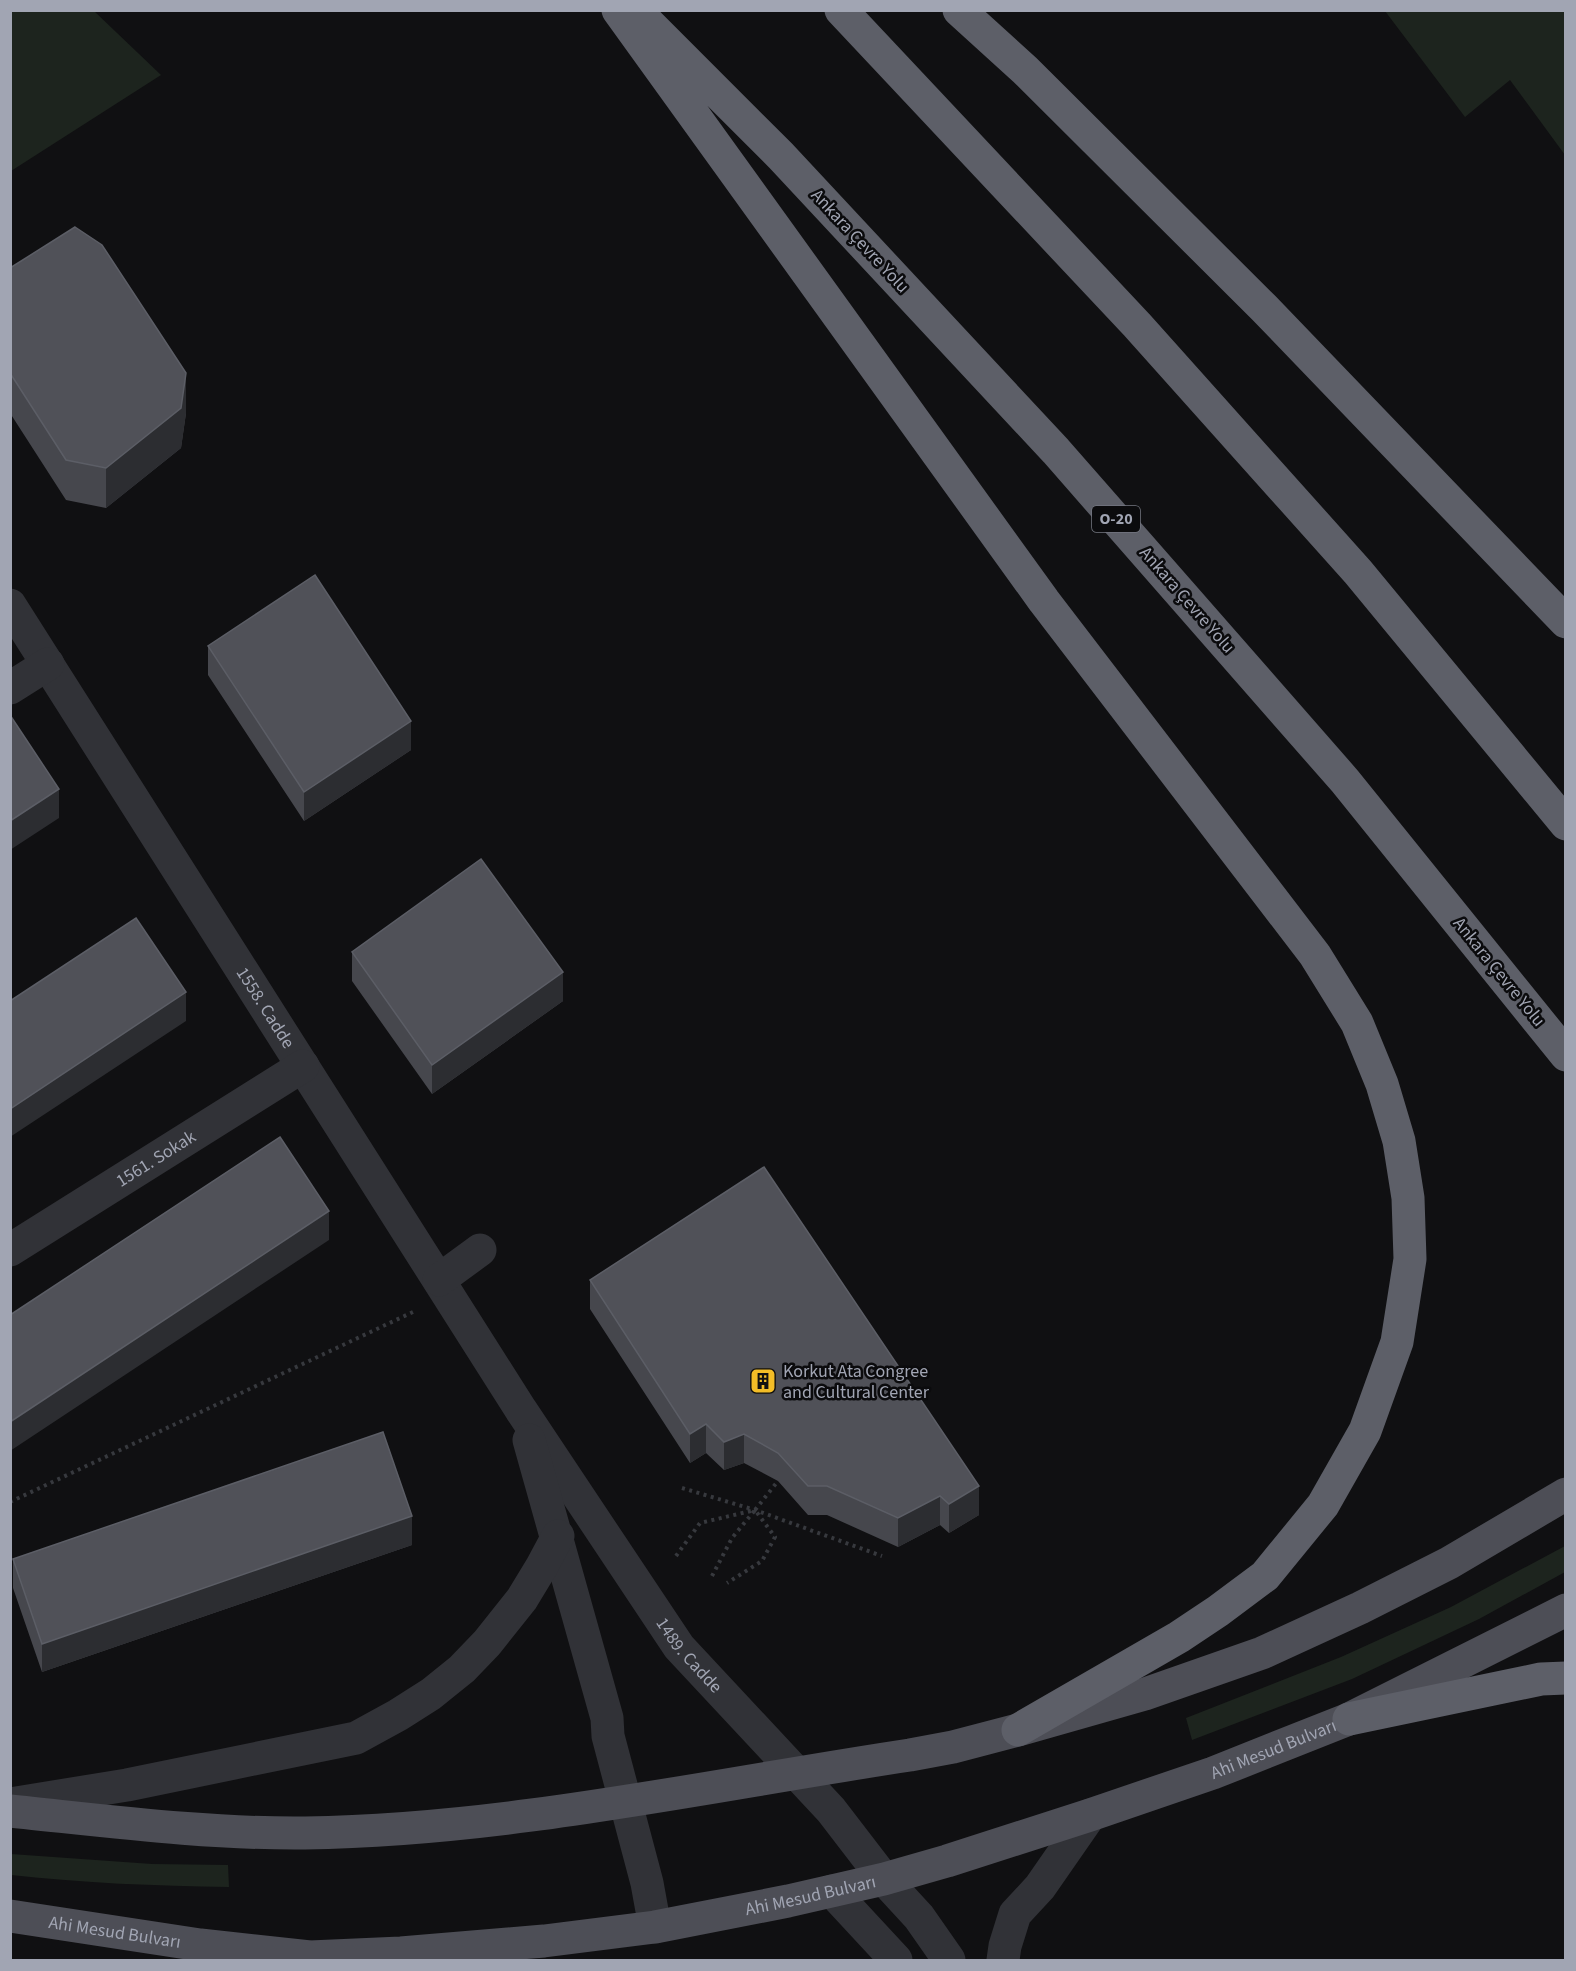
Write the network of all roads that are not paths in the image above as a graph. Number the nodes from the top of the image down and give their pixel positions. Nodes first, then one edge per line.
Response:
1 (618, 10) edge
2 (635, 10) edge
3 (841, 10) edge
4 (958, 10) edge
5 (10, 605) edge
6 (1566, 622) edge
7 (48, 664) junction
8 (10, 688) edge
9 (1566, 824) edge
10 (1566, 1055) edge
11 (303, 1066) junction
12 (10, 1250) edge
13 (480, 1250) dead end
14 (443, 1288) junction
15 (520, 1410) junction
16 (1566, 1494) edge
17 (558, 1536) junction
18 (1566, 1610) edge
19 (1566, 1678) edge
20 (1349, 1719) junction
21 (1018, 1730) junction
22 (795, 1772) junction
23 (626, 1800) junction
24 (10, 1804) edge
25 (10, 1811) edge
26 (1090, 1815) junction
27 (884, 1879) junction
28 (832, 1891) junction
29 (10, 1916) edge
30 (655, 1927) junction
31 (309, 1959) edge
32 (896, 1960) edge
33 (949, 1960) edge
34 (1004, 1960) edge

1 - 21 highway
2 - 10 highway, Ankara Çevre Yolu / O-20
3 - 9 highway
4 - 6 highway
5 - 7 street, 1558. Cadde
7 - 8 street
7 - 11 street, 1558. Cadde
11 - 12 street, 1561. Sokak
11 - 14 street, 1558. Cadde
13 - 14 street
14 - 15 street, 1558. Cadde
15 - 17 street
15 - 22 street, 1489. Cadde
16 - 21 main road
17 - 23 street
17 - 24 street
18 - 20 main road, Ahi Mesud Bulvarı
19 - 20 highway
20 - 26 main road, Ahi Mesud Bulvarı
21 - 22 main road
22 - 23 main road
22 - 27 street, 1489. Cadde
23 - 25 main road
23 - 30 street
26 - 27 main road, Ahi Mesud Bulvarı
26 - 34 street
27 - 28 main road, Ahi Mesud Bulvarı
27 - 33 street, 1489. Cadde
28 - 30 main road, Ahi Mesud Bulvarı
28 - 32 street
29 - 31 main road, Ahi Mesud Bulvarı
30 - 31 main road, Ahi Mesud Bulvarı

